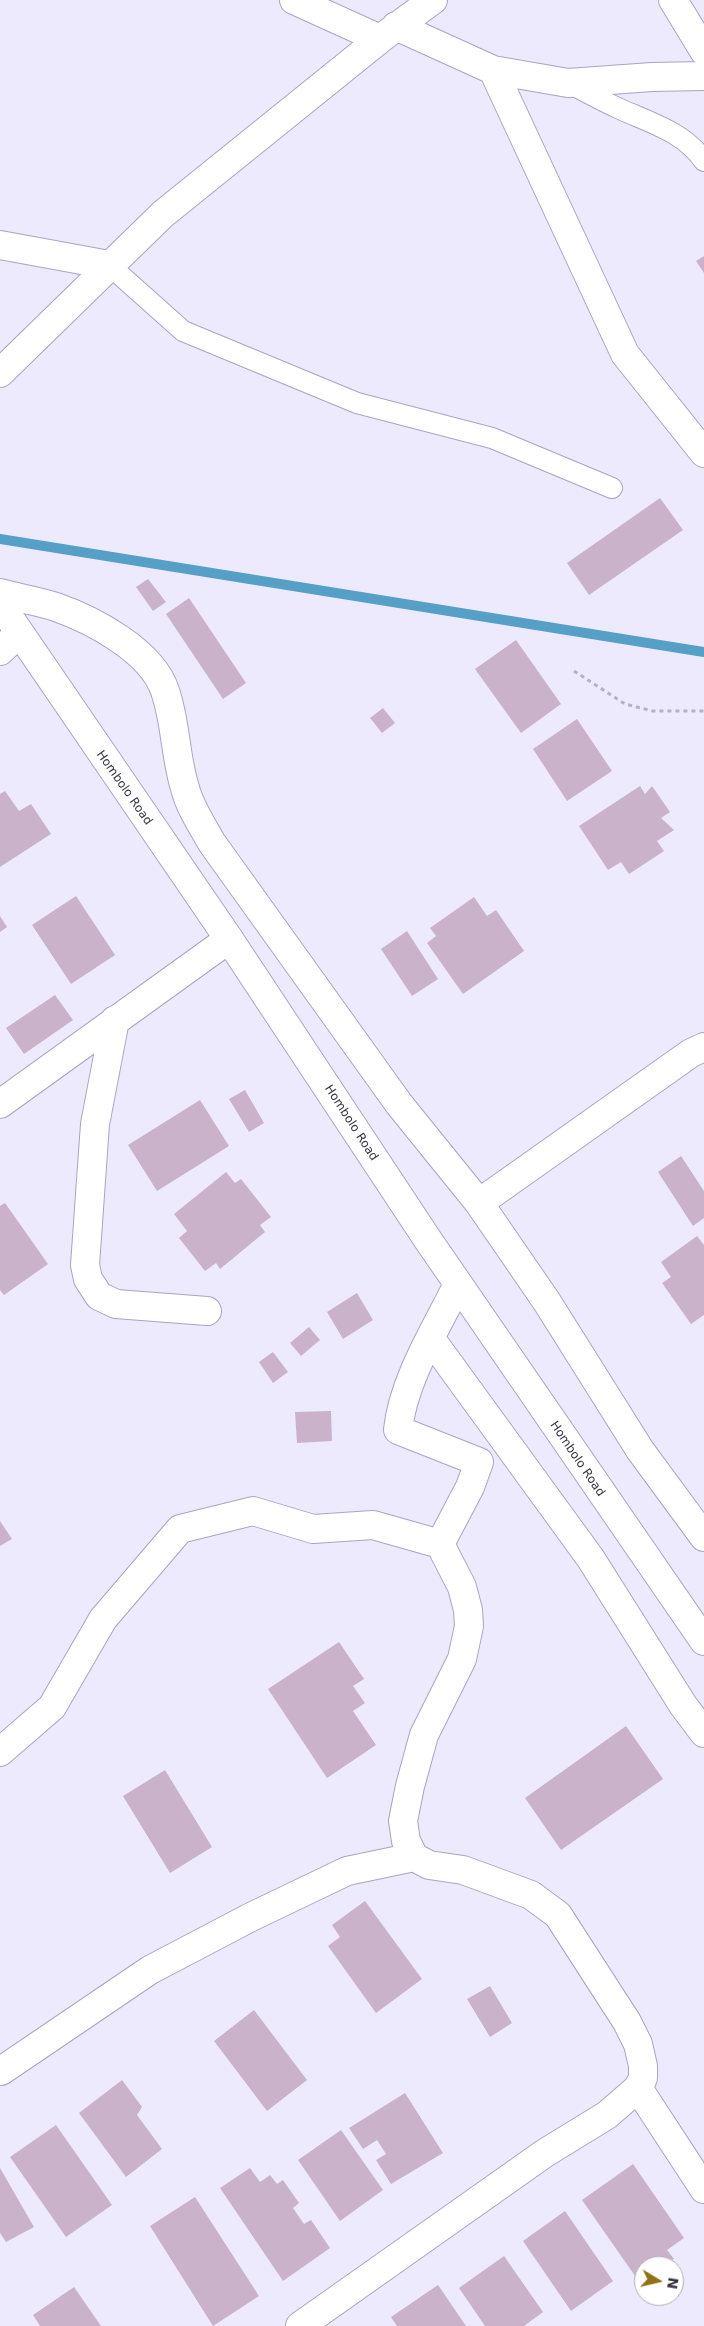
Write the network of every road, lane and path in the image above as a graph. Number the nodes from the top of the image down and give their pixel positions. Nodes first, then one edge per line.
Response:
1 (294, 0) edge
2 (433, 0) edge
3 (673, 0) edge
4 (388, 33) junction
5 (704, 51) edge
6 (493, 70) junction
7 (704, 76) edge
8 (568, 83) junction
9 (704, 161) edge
10 (0, 245) edge
11 (109, 266) junction
12 (0, 373) edge
13 (704, 453) edge
14 (612, 488) dead end
15 (0, 594) edge
16 (0, 604) edge
17 (10, 642) edge
18 (574, 670) dead end
19 (704, 711) edge
20 (229, 939) junction
21 (115, 1020) junction
22 (704, 1047) edge
23 (0, 1104) edge
24 (478, 1203) junction
25 (458, 1284) junction
26 (207, 1310) dead end
27 (431, 1339) junction
28 (704, 1537) edge
29 (440, 1544) junction
30 (704, 1641) edge
31 (704, 1732) edge
32 (0, 1752) edge
33 (414, 1857) junction
34 (0, 2069) edge
35 (638, 2088) junction
36 (704, 2189) edge
37 (300, 2326) edge

1 - 4 street
2 - 4 street
3 - 5 street
4 - 6 street
4 - 11 street
6 - 8 street
6 - 13 street
7 - 8 street
8 - 9 lane
10 - 11 street
11 - 12 street
11 - 14 lane
15 - 24 street
16 - 17 street, Hombolo Road
17 - 20 street, Hombolo Road
18 - 19 path
20 - 21 street
20 - 25 street, Hombolo Road
21 - 23 street
21 - 26 street
22 - 24 street
24 - 28 street
25 - 27 street
25 - 30 street, Hombolo Road
27 - 29 street
27 - 31 street
29 - 32 street
29 - 33 street
33 - 34 street
33 - 35 street
35 - 36 street
35 - 37 street

